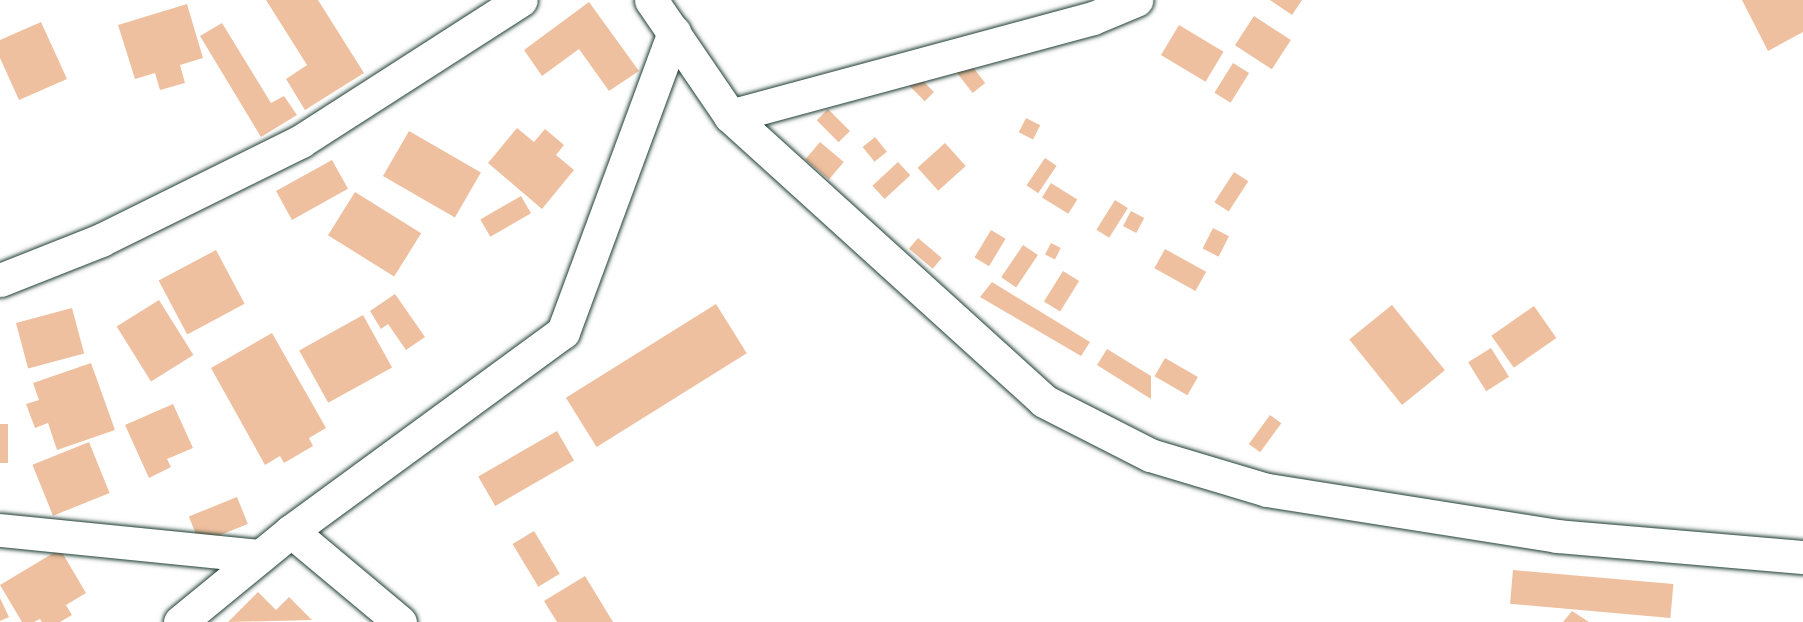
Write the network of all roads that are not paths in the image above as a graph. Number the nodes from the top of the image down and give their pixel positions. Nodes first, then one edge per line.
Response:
1 (521, 0) edge
2 (651, 0) edge
3 (1136, 0) edge
4 (674, 32) junction
5 (730, 116) junction
6 (0, 280) edge
7 (0, 530) edge
8 (291, 531) junction
9 (260, 556) junction
10 (1803, 557) edge
11 (180, 622) edge
12 (400, 622) edge

1 - 6 street
2 - 4 street
3 - 5 street
4 - 5 street
4 - 8 street
5 - 10 street
7 - 9 street
8 - 9 street
8 - 12 street
9 - 11 street

